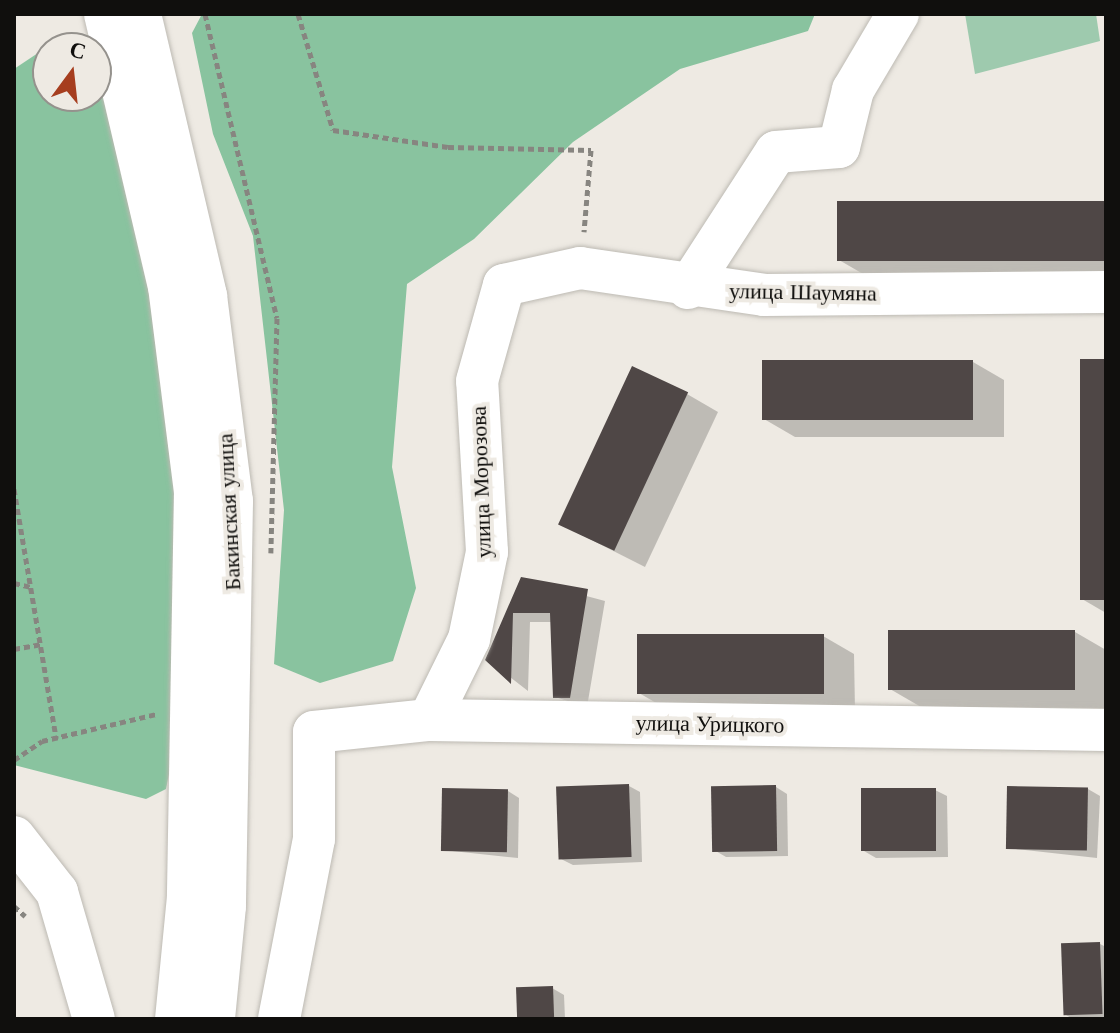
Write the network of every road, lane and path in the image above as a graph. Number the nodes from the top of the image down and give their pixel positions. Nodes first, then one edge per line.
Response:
1 (205, 14) edge
2 (298, 14) edge
3 (898, 14) edge
4 (123, 18) edge
5 (580, 268) junction
6 (504, 285) joint
7 (688, 288) junction
8 (1106, 292) edge
9 (14, 489) edge
10 (271, 565) dead end
11 (14, 583) edge
12 (31, 587) junction
13 (41, 644) junction
14 (14, 649) edge
15 (195, 704) junction
16 (429, 720) junction
17 (1106, 730) edge
18 (56, 738) junction
19 (14, 760) edge
20 (14, 837) edge
21 (14, 906) edge
22 (28, 919) dead end
23 (94, 1019) edge
24 (177, 1019) edge
25 (213, 1019) edge
26 (279, 1019) edge

1 - 10 path
2 - 5 path
3 - 7 street
4 - 15 main road, Бакинская улица
4 - 25 main road, Бакинская улица
5 - 6 street, улица Шаумяна
5 - 7 street, улица Шаумяна
6 - 16 street, улица Морозова
7 - 8 street, улица Шаумяна
9 - 12 path
11 - 12 path
12 - 13 path
13 - 14 path
13 - 18 path
15 - 18 path
15 - 24 main road, Бакинская улица
16 - 17 street, улица Урицкого
16 - 26 street, улица Урицкого
18 - 19 path
20 - 23 street
21 - 22 path

